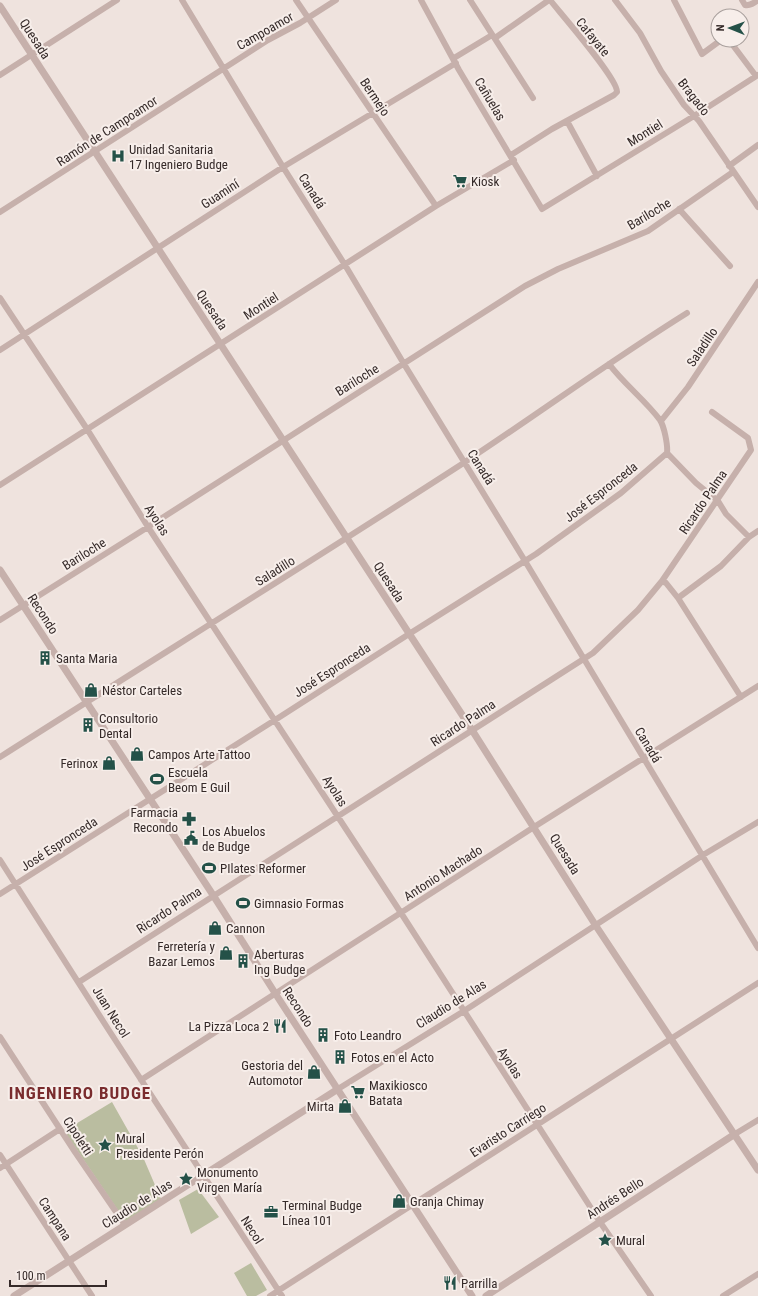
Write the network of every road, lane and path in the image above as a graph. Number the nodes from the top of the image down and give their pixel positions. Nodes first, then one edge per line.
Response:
1 (117, 0) edge
2 (182, 0) edge
3 (296, 0) edge
4 (336, 0) edge
5 (421, 0) edge
6 (470, 0) edge
7 (549, 0) edge
8 (615, 0) edge
9 (674, 0) edge
10 (742, 0) edge
11 (758, 0) edge
12 (0, 6) edge
13 (308, 18) junction
14 (494, 37) junction
15 (710, 48) edge
16 (735, 48) edge
17 (32, 55) junction
18 (455, 60) junction
19 (225, 68) junction
20 (757, 75) edge
21 (0, 76) edge
22 (617, 89) joint
23 (533, 98) dead end
24 (372, 112) junction
25 (694, 116) junction
26 (567, 121) junction
27 (758, 145) edge
28 (95, 152) junction
29 (513, 158) junction
30 (729, 166) junction
31 (283, 167) junction
32 (733, 172) junction
33 (597, 176) junction
34 (436, 206) junction
35 (758, 207) edge
36 (542, 209) joint
37 (679, 209) junction
38 (0, 212) edge
39 (156, 248) junction
40 (345, 265) junction
41 (730, 266) dead end
42 (758, 282) edge
43 (0, 298) edge
44 (687, 313) dead end
45 (24, 335) junction
46 (221, 345) junction
47 (0, 350) edge
48 (404, 364) junction
49 (609, 364) junction
50 (712, 412) dead end
51 (661, 421) junction
52 (87, 429) junction
53 (283, 440) junction
54 (667, 453) junction
55 (465, 462) junction
56 (0, 486) edge
57 (718, 501) junction
58 (148, 527) junction
59 (758, 531) edge
60 (749, 537) junction
61 (347, 538) junction
62 (525, 561) junction
63 (0, 570) edge
64 (662, 580) junction
65 (678, 598) junction
66 (23, 605) junction
67 (0, 620) edge
68 (212, 624) junction
69 (409, 634) junction
70 (584, 659) junction
71 (758, 686) edge
72 (741, 697) junction
73 (87, 702) junction
74 (275, 720) junction
75 (472, 730) junction
76 (0, 757) edge
77 (643, 758) junction
78 (149, 800) junction
79 (338, 817) junction
80 (758, 822) edge
81 (534, 827) junction
82 (703, 855) junction
83 (0, 860) edge
84 (16, 885) junction
85 (0, 894) edge
86 (213, 895) junction
87 (401, 913) junction
88 (596, 926) junction
89 (758, 948) edge
90 (79, 982) junction
91 (758, 983) edge
92 (275, 993) junction
93 (464, 1011) junction
94 (0, 1037) edge
95 (672, 1038) junction
96 (141, 1080) junction
97 (338, 1089) junction
98 (758, 1120) edge
99 (537, 1125) junction
100 (60, 1129) junction
101 (735, 1134) junction
102 (0, 1154) edge
103 (6, 1164) junction
104 (0, 1168) edge
105 (758, 1170) edge
106 (203, 1176) junction
107 (413, 1204) junction
108 (600, 1222) junction
109 (125, 1226) junction
110 (70, 1261) junction
111 (758, 1274) edge
112 (280, 1293) edge
113 (14, 1296) edge
114 (92, 1296) edge
115 (270, 1296) edge
116 (472, 1296) edge
117 (486, 1296) edge
118 (650, 1296) edge
119 (724, 1296) edge

1 - 17 street
2 - 19 street, Canadá
3 - 13 street, Bermejo
4 - 13 street, Campoamor
5 - 18 street, Cañuelas
6 - 14 street
7 - 14 street, Guaminí
7 - 22 street, Cafayate
8 - 25 street, Bragado
9 - 15 street
10 - 11 street
12 - 17 street, Quesada
13 - 19 street, Campoamor
13 - 24 street, Bermejo
14 - 18 street, Guaminí
14 - 23 street
16 - 20 street
17 - 21 street
17 - 28 street, Quesada
18 - 24 street, Guaminí
18 - 29 street, Cañuelas
19 - 28 street, Ramón de Campoamor
19 - 31 street, Canadá
20 - 25 street, Montiel
22 - 26 street, Montiel
24 - 31 street, Guaminí
24 - 34 street, Bermejo
25 - 30 street, Bragado
25 - 33 street, Montiel
26 - 29 street, Montiel
26 - 33 street
27 - 30 street
28 - 38 street, Ramón de Campoamor
28 - 39 street, Quesada
29 - 34 street, Montiel
29 - 36 street, Cañuelas
30 - 32 street, Bragado
31 - 39 street, Guaminí
31 - 40 street, Canadá
32 - 35 street, Bragado
32 - 37 street, Bariloche
33 - 36 street, Montiel
34 - 40 street, Montiel
37 - 41 street
37 - 48 street, Bariloche
39 - 45 street, Guaminí
39 - 46 street, Quesada
40 - 46 street, Montiel
40 - 48 street, Canadá
42 - 51 street, Saladillo
43 - 45 street, Ayolas
44 - 49 street, Saladillo
45 - 47 street, Guaminí
45 - 52 street, Ayolas
46 - 52 street, Montiel
46 - 53 street, Quesada
48 - 53 street, Bariloche
48 - 55 street, Canadá
49 - 51 street
49 - 55 street, Saladillo
50 - 57 street, Ricardo Palma
51 - 54 street
52 - 56 street, Montiel
52 - 58 street, Ayolas
53 - 58 street, Bariloche
53 - 61 street, Quesada
54 - 57 street
54 - 62 street, José Espronceda
55 - 61 street, Saladillo
55 - 62 street, Canadá
57 - 60 street
57 - 64 street, Ricardo Palma
58 - 66 street, Bariloche
58 - 68 street, Ayolas
59 - 60 street
60 - 65 street
61 - 68 street, Saladillo
61 - 69 street, Quesada
62 - 69 street, José Espronceda
62 - 70 street, Canadá
63 - 66 street, Recondo
64 - 65 street
64 - 70 street, Ricardo Palma
65 - 72 street
66 - 67 street, Bariloche
66 - 73 street, Recondo
68 - 73 street, Saladillo
68 - 74 street, Ayolas
69 - 74 street, José Espronceda
69 - 75 street, Quesada
70 - 75 street, Ricardo Palma
70 - 77 street, Canadá
71 - 72 street, Antonio Machado
72 - 77 street, Antonio Machado
73 - 76 street, Saladillo
73 - 78 street, Recondo
74 - 78 street, José Espronceda
74 - 79 street, Ayolas
75 - 79 street, Ricardo Palma
75 - 81 street, Quesada
77 - 81 street, Antonio Machado
77 - 82 street, Canadá
78 - 84 street, José Espronceda
78 - 86 street, Recondo
79 - 86 street, Ricardo Palma
79 - 87 street, Ayolas
80 - 82 street, Claudio de Alas
81 - 87 street, Antonio Machado
81 - 88 street, Quesada
82 - 88 street, Claudio de Alas
82 - 89 street, Canadá
83 - 84 street, Juan Necol
84 - 85 street, José Espronceda
84 - 90 street, Juan Necol
86 - 90 street, Ricardo Palma
86 - 92 street, Recondo
87 - 92 street, Antonio Machado
87 - 93 street, Ayolas
88 - 93 street, Claudio de Alas
88 - 95 street, Quesada
90 - 96 street, Juan Necol
91 - 95 street, Evaristo Carriego
92 - 96 street, Antonio Machado
92 - 97 street, Recondo
93 - 97 street, Claudio de Alas
93 - 99 street, Ayolas
94 - 100 street, Cipoletti
95 - 99 street, Evaristo Carriego
95 - 101 street, Quesada
96 - 106 street, Juan Necol
97 - 106 street, Claudio de Alas
97 - 107 street, Recondo
98 - 101 street, Andrés Bello
99 - 107 street, Evaristo Carriego
99 - 108 street, Ayolas
100 - 103 street
100 - 109 street, Cipoletti
101 - 105 street, Quesada
101 - 108 street, Andrés Bello
102 - 103 street, Campana
103 - 104 street
103 - 110 street, Campana
106 - 109 street, Claudio de Alas
106 - 112 street, Necol
107 - 112 street, Evaristo Carriego
107 - 116 street, Recondo
108 - 117 street, Andrés Bello
108 - 118 street, Ayolas
109 - 110 street, Claudio de Alas
110 - 113 street, Claudio de Alas
110 - 114 street, Campana
111 - 119 street
112 - 115 street, Evaristo Carriego

